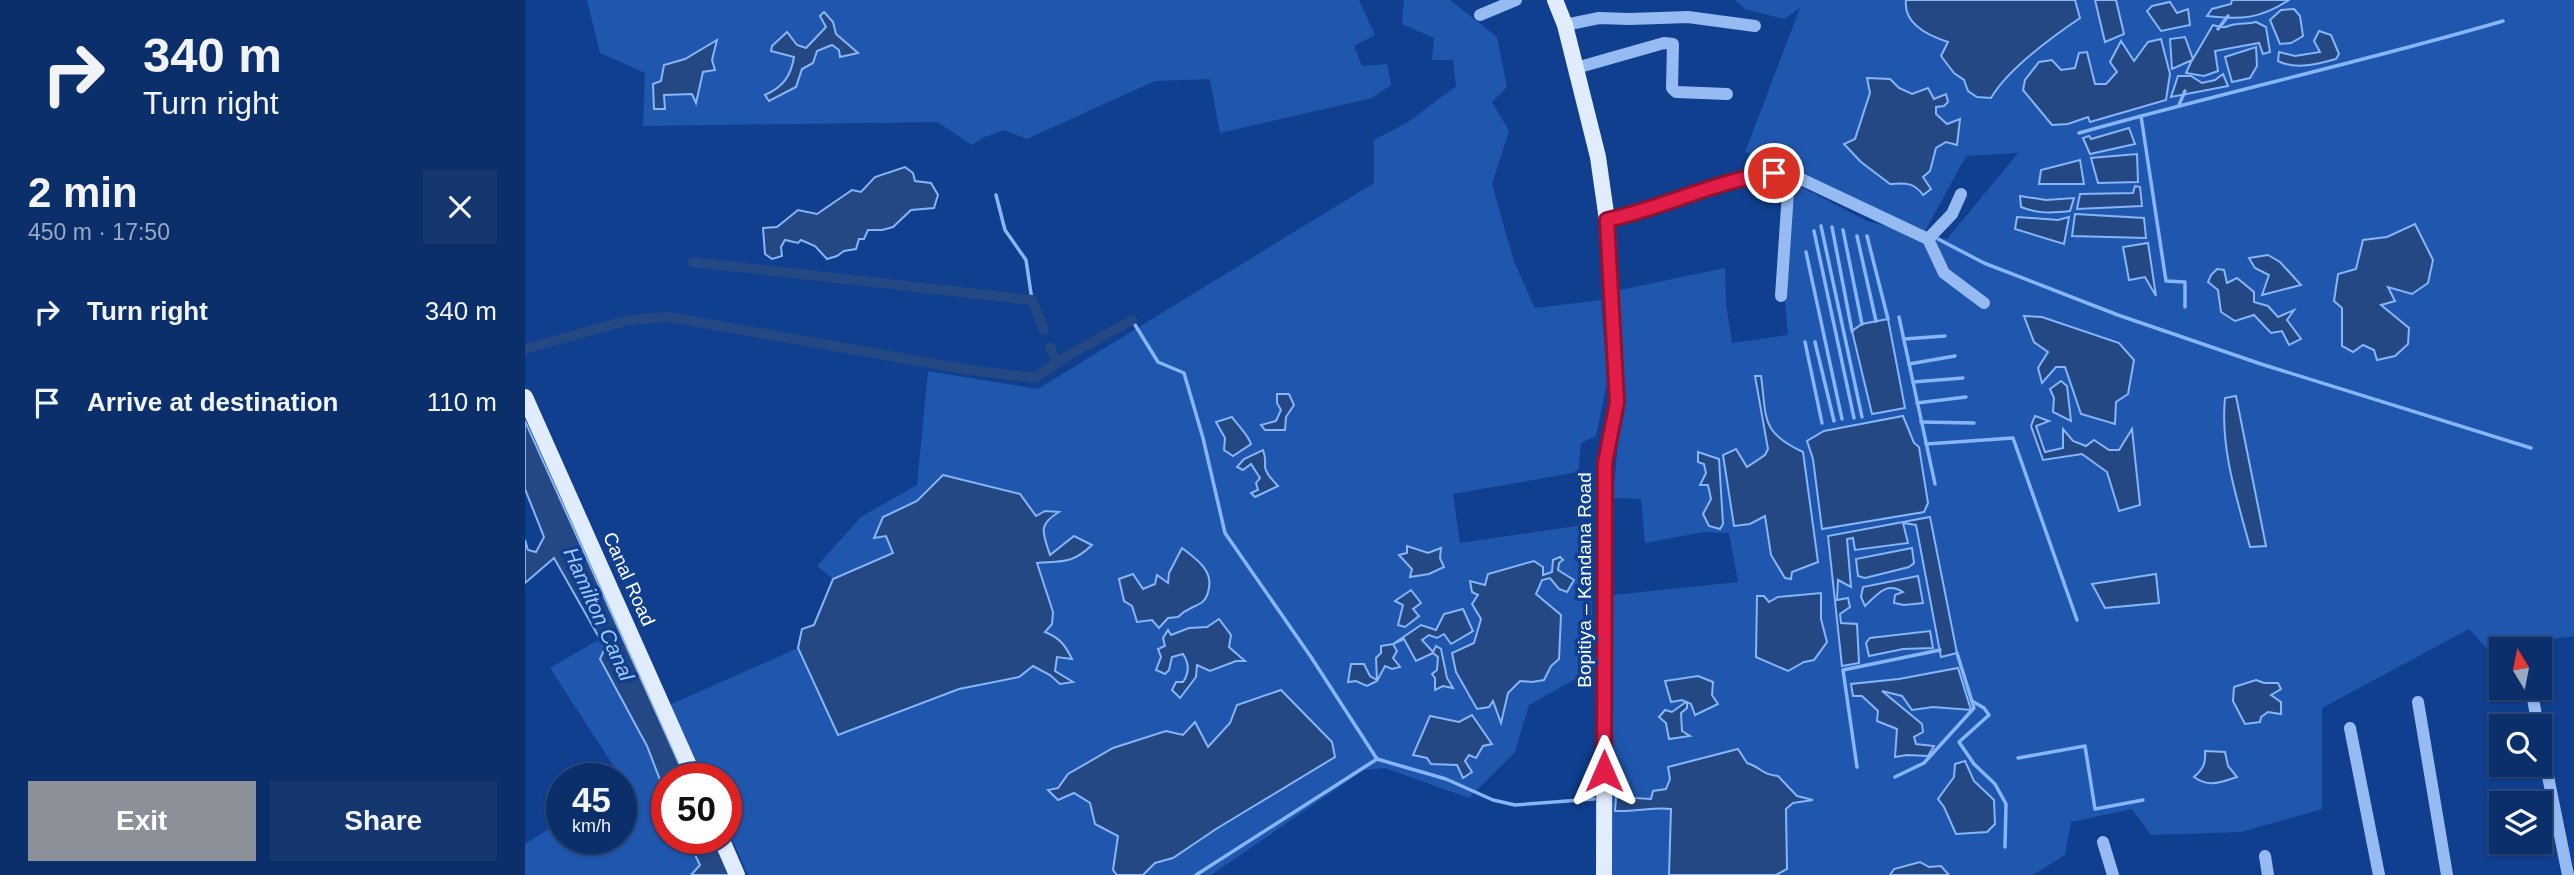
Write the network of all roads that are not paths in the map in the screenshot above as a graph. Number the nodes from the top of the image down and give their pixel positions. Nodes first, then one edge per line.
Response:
1 (1517, 0) edge
2 (1555, 0) edge
3 (1480, 15) dead end
4 (1565, 25) junction
5 (1755, 26) dead end
6 (1576, 68) junction
7 (1727, 94) dead end
8 (1789, 177) junction
9 (1961, 194) dead end
10 (1607, 220) junction
11 (1928, 239) junction
12 (1781, 296) dead end
13 (1984, 303) dead end
14 (525, 397) edge
15 (2418, 702) dead end
16 (2350, 728) dead end
17 (688, 763) edge
18 (2548, 777) edge
19 (2103, 842) dead end
20 (728, 854) edge
21 (2265, 856) dead end
22 (737, 875) edge
23 (1604, 875) edge
24 (2113, 875) edge
25 (2267, 875) edge
26 (2379, 875) edge
27 (2447, 875) edge
28 (2568, 875) edge

1 - 3 street
2 - 4 main road, Bopitiya – Kandana Road
4 - 5 street
4 - 6 main road, Bopitiya – Kandana Road
6 - 7 street
6 - 10 main road, Bopitiya – Kandana Road
8 - 10 street
8 - 11 street
8 - 12 street
9 - 11 street
10 - 23 main road, Bopitiya – Kandana Road
11 - 13 street
14 - 17 main road, Canal Road
15 - 27 street
16 - 26 street
18 - 28 street
19 - 24 street
20 - 22 main road
21 - 25 street

